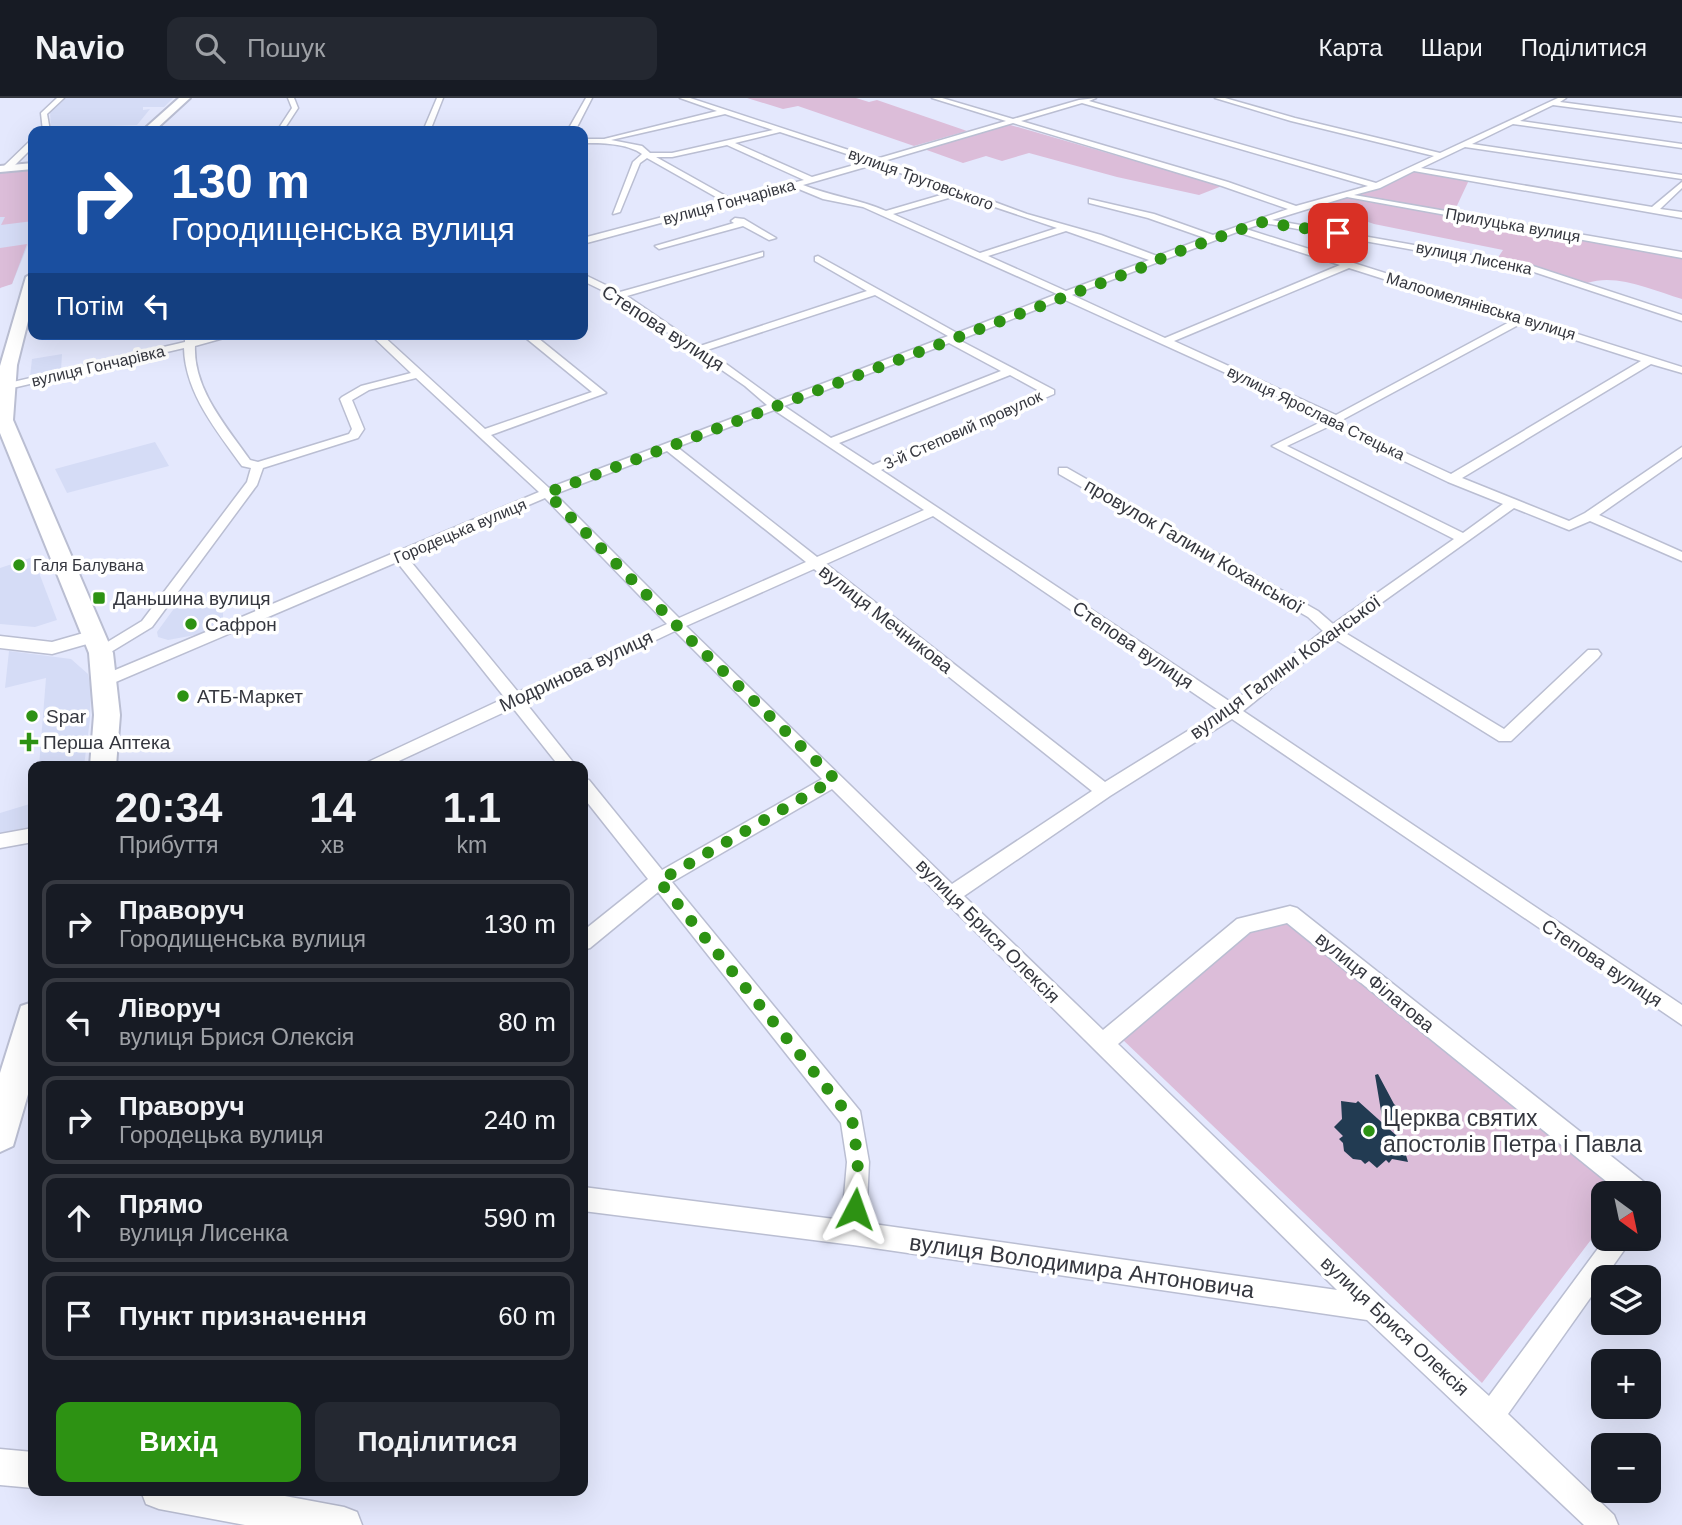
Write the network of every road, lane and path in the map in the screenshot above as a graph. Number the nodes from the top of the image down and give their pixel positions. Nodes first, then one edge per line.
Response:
1 (61, 98) edge
2 (185, 98) edge
3 (290, 98) edge
4 (440, 98) edge
5 (589, 98) edge
6 (683, 98) edge
7 (935, 98) edge
8 (1069, 98) edge
9 (1093, 98) edge
10 (1218, 98) edge
11 (1563, 98) edge
12 (1081, 102) junction
13 (1552, 103) junction
14 (724, 112) junction
15 (1682, 120) edge
16 (1009, 121) junction
17 (1513, 122) junction
18 (45, 126) edge
19 (154, 126) edge
20 (284, 126) edge
21 (428, 126) edge
22 (574, 126) edge
23 (780, 130) junction
24 (588, 141) edge
25 (604, 141) junction
26 (727, 142) junction
27 (1465, 145) junction
28 (1682, 146) edge
29 (28, 147) edge
30 (647, 154) junction
31 (1441, 156) junction
32 (876, 161) junction
33 (28, 166) edge
34 (3, 168) edge
35 (1413, 169) junction
36 (1682, 177) edge
37 (811, 180) junction
38 (794, 184) junction
39 (1682, 184) edge
40 (1377, 186) junction
41 (959, 192) junction
42 (1344, 196) junction
43 (1092, 201) dead end
44 (730, 202) junction
45 (709, 207) junction
46 (1292, 210) junction
47 (1654, 210) junction
48 (616, 212) dead end
49 (886, 214) junction
50 (1682, 215) edge
51 (1261, 222) junction
52 (744, 223) junction
53 (1063, 229) junction
54 (1239, 230) junction
55 (772, 238) dead end
56 (1213, 238) junction
57 (588, 240) edge
58 (659, 246) dead end
59 (760, 254) dead end
60 (1682, 255) edge
61 (980, 256) junction
62 (818, 259) dead end
63 (1158, 260) junction
64 (1348, 265) junction
65 (588, 280) edge
66 (876, 291) junction
67 (28, 293) edge
68 (619, 295) junction
69 (1066, 296) junction
70 (1682, 318) edge
71 (1522, 319) junction
72 (953, 338) junction
73 (189, 340) edge
74 (381, 340) edge
75 (534, 340) edge
76 (1166, 341) junction
77 (697, 350) junction
78 (1650, 360) junction
79 (1682, 370) edge
80 (1010, 371) junction
81 (418, 374) junction
82 (4, 387) junction
83 (776, 407) junction
84 (1336, 419) junction
85 (483, 434) junction
86 (831, 442) junction
87 (669, 447) junction
88 (1682, 451) edge
89 (258, 466) junction
90 (873, 469) junction
91 (1063, 471) dead end
92 (1452, 479) junction
93 (547, 493) junction
94 (1512, 504) junction
95 (933, 512) junction
96 (1590, 516) junction
97 (1463, 538) junction
98 (400, 557) junction
99 (1682, 557) edge
100 (817, 565) junction
101 (676, 625) junction
102 (1332, 631) junction
103 (0, 642) edge
104 (97, 645) junction
105 (1594, 654) dead end
106 (106, 680) junction
107 (515, 699) junction
108 (1231, 712) junction
109 (103, 761) edge
110 (385, 761) edge
111 (564, 761) edge
112 (835, 779) junction
113 (588, 791) edge
114 (1104, 792) junction
115 (28, 836) edge
116 (0, 841) edge
117 (659, 881) junction
118 (951, 895) junction
119 (588, 938) edge
120 (1680, 1012) edge
121 (28, 1035) edge
122 (1102, 1044) junction
123 (0, 1134) edge
124 (1625, 1181) edge
125 (588, 1200) edge
126 (853, 1233) junction
127 (1611, 1251) edge
128 (1373, 1308) junction
129 (1491, 1416) junction
130 (0, 1467) edge
131 (28, 1470) edge
132 (186, 1496) edge
133 (344, 1525) edge
134 (1604, 1525) edge

1 - 18 street
2 - 19 main road
3 - 20 street
4 - 21 street
5 - 22 street
6 - 14 street, вулиця Трутовського
7 - 16 street
8 - 12 street
9 - 12 street
10 - 31 street
11 - 13 street, Городецька вулиця
12 - 16 street
12 - 40 street
13 - 15 street
13 - 17 street, Городецька вулиця
14 - 23 street, вулиця Трутовського
14 - 25 street
16 - 32 street
16 - 46 street
17 - 27 street, Городецька вулиця
17 - 28 street
23 - 26 street
23 - 32 street, вулиця Трутовського
24 - 25 street
25 - 30 street
26 - 30 street
26 - 37 street
27 - 31 street, Городецька вулиця
27 - 36 street
29 - 34 street
30 - 44 street
30 - 48 street
31 - 35 street, Городецька вулиця
32 - 37 street, вулиця Гончарівка
32 - 41 street, вулиця Трутовського
33 - 34 main road
35 - 40 street, Городецька вулиця
35 - 47 street
37 - 38 street, вулиця Гончарівка
38 - 44 street, вулиця Гончарівка
38 - 49 street, вулиця Ярослава Стецька
39 - 47 street
40 - 42 street, Городецька вулиця
41 - 49 street
41 - 53 street, вулиця Трутовського
42 - 46 street, Городецька вулиця
42 - 60 street, Прилуцька вулиця
43 - 56 street
44 - 45 street, вулиця Гончарівка
45 - 52 street
45 - 57 street, вулиця Гончарівка
46 - 51 street, Городецька вулиця
47 - 50 street
49 - 61 street, вулиця Ярослава Стецька
51 - 54 street, Городецька вулиця
51 - 70 street, вулиця Лисенка
52 - 55 street
52 - 58 street
53 - 61 street
53 - 63 street, вулиця Трутовського
54 - 56 street, Городецька вулиця
54 - 64 street, Малоомелянівська вулиця
56 - 63 street, Городецька вулиця
59 - 68 street
61 - 69 street, вулиця Ярослава Стецька
62 - 66 street, 3-й Степовий провулок
63 - 69 street, Городецька вулиця
64 - 71 street, Малоомелянівська вулиця
64 - 76 street
65 - 68 street, Степова вулиця
66 - 72 street, 3-й Степовий провулок
66 - 77 street
67 - 82 main road
68 - 77 street, Степова вулиця
69 - 72 street, Городецька вулиця
69 - 76 street, вулиця Ярослава Стецька
71 - 78 street, Малоомелянівська вулиця
71 - 84 street
72 - 80 street, 3-й Степовий провулок
72 - 83 street, Городецька вулиця
73 - 82 street, вулиця Гончарівка
73 - 89 street
74 - 81 street, вулиця Брися Олексія
75 - 85 street
76 - 84 street, вулиця Ярослава Стецька
77 - 83 street, Степова вулиця
78 - 79 street, Малоомелянівська вулиця
78 - 92 street
80 - 86 street, 3-й Степовий провулок
80 - 90 street, 3-й Степовий провулок
81 - 85 street, вулиця Брися Олексія
81 - 89 street
82 - 104 main road
83 - 86 street, Степова вулиця
83 - 87 street, Городецька вулиця
84 - 92 street, вулиця Ярослава Стецька
84 - 97 street
85 - 93 street, вулиця Брися Олексія
86 - 90 street, Степова вулиця
87 - 93 street, Городецька вулиця
87 - 100 street, вулиця Мечникова
88 - 96 street
89 - 104 street
90 - 95 street, Степова вулиця
91 - 102 street, провулок Галини Коханської
92 - 94 street, вулиця Ярослава Стецька
93 - 98 street, Городецька вулиця
93 - 101 street, вулиця Брися Олексія
94 - 96 street, вулиця Ярослава Стецька
94 - 97 street, вулиця Галини Коханської
95 - 100 street, Модринова вулиця
95 - 108 street, Степова вулиця
96 - 99 street
97 - 102 street, вулиця Галини Коханської
98 - 106 street, Городецька вулиця
98 - 107 street
100 - 101 street, Модринова вулиця
100 - 114 street, вулиця Мечникова
101 - 107 street, Модринова вулиця
101 - 112 street, вулиця Брися Олексія
102 - 105 street, провулок Галини Коханської
102 - 108 street, вулиця Галини Коханської
103 - 104 street
104 - 106 main road
106 - 109 main road
107 - 110 street, Модринова вулиця
107 - 111 street
108 - 114 street, вулиця Галини Коханської
108 - 120 street, Степова вулиця
112 - 117 street
112 - 118 street, вулиця Брися Олексія
113 - 117 street
114 - 118 street, вулиця Галини Коханської
115 - 116 street
117 - 119 street
117 - 126 street
118 - 122 street, вулиця Брися Олексія
121 - 123 main road
122 - 124 street, вулиця Філатова
122 - 128 street, вулиця Брися Олексія
125 - 126 street, вулиця Володимира Антоновича
126 - 128 street, вулиця Володимира Антоновича
127 - 129 street
128 - 129 street, вулиця Брися Олексія
129 - 134 street, вулиця Брися Олексія
130 - 131 street
132 - 133 street

